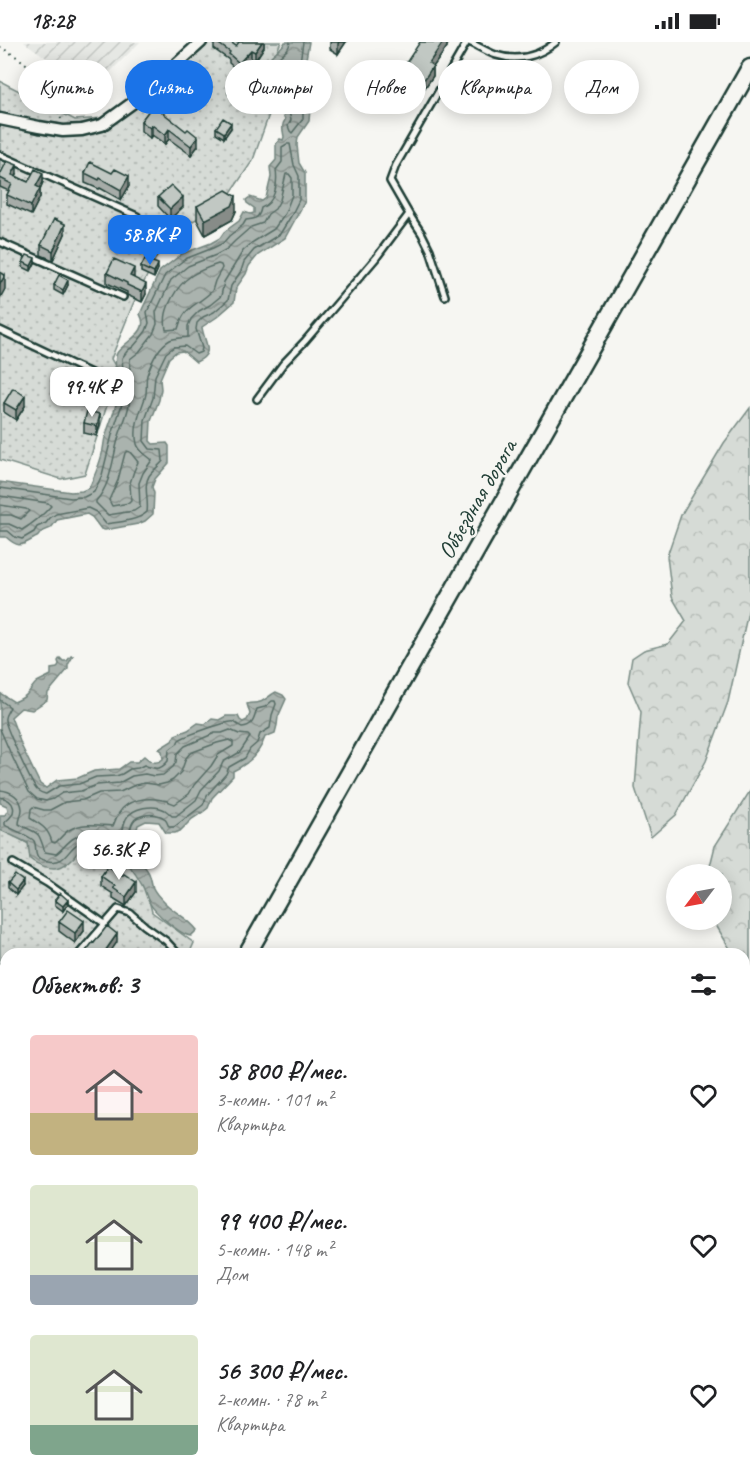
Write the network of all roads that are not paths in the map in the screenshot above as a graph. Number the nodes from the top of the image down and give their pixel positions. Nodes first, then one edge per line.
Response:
1 (186, 42) edge
2 (468, 42) edge
3 (556, 42) edge
4 (199, 45) edge
5 (750, 68) edge
6 (0, 119) edge
7 (0, 154) edge
8 (409, 214) junction
9 (137, 216) dead end
10 (0, 242) edge
11 (445, 296) dead end
12 (123, 297) dead end
13 (0, 330) edge
14 (95, 375) dead end
15 (257, 399) dead end
16 (13, 863) dead end
17 (105, 924) junction
18 (84, 948) edge
19 (172, 948) edge
20 (250, 948) edge

1 - 4 lane
2 - 3 lane
2 - 8 lane
4 - 6 street
5 - 20 main road, Объездная дорога
7 - 9 lane
8 - 11 lane
8 - 15 lane
10 - 12 lane
13 - 14 lane
16 - 17 lane
17 - 18 lane
17 - 19 lane

